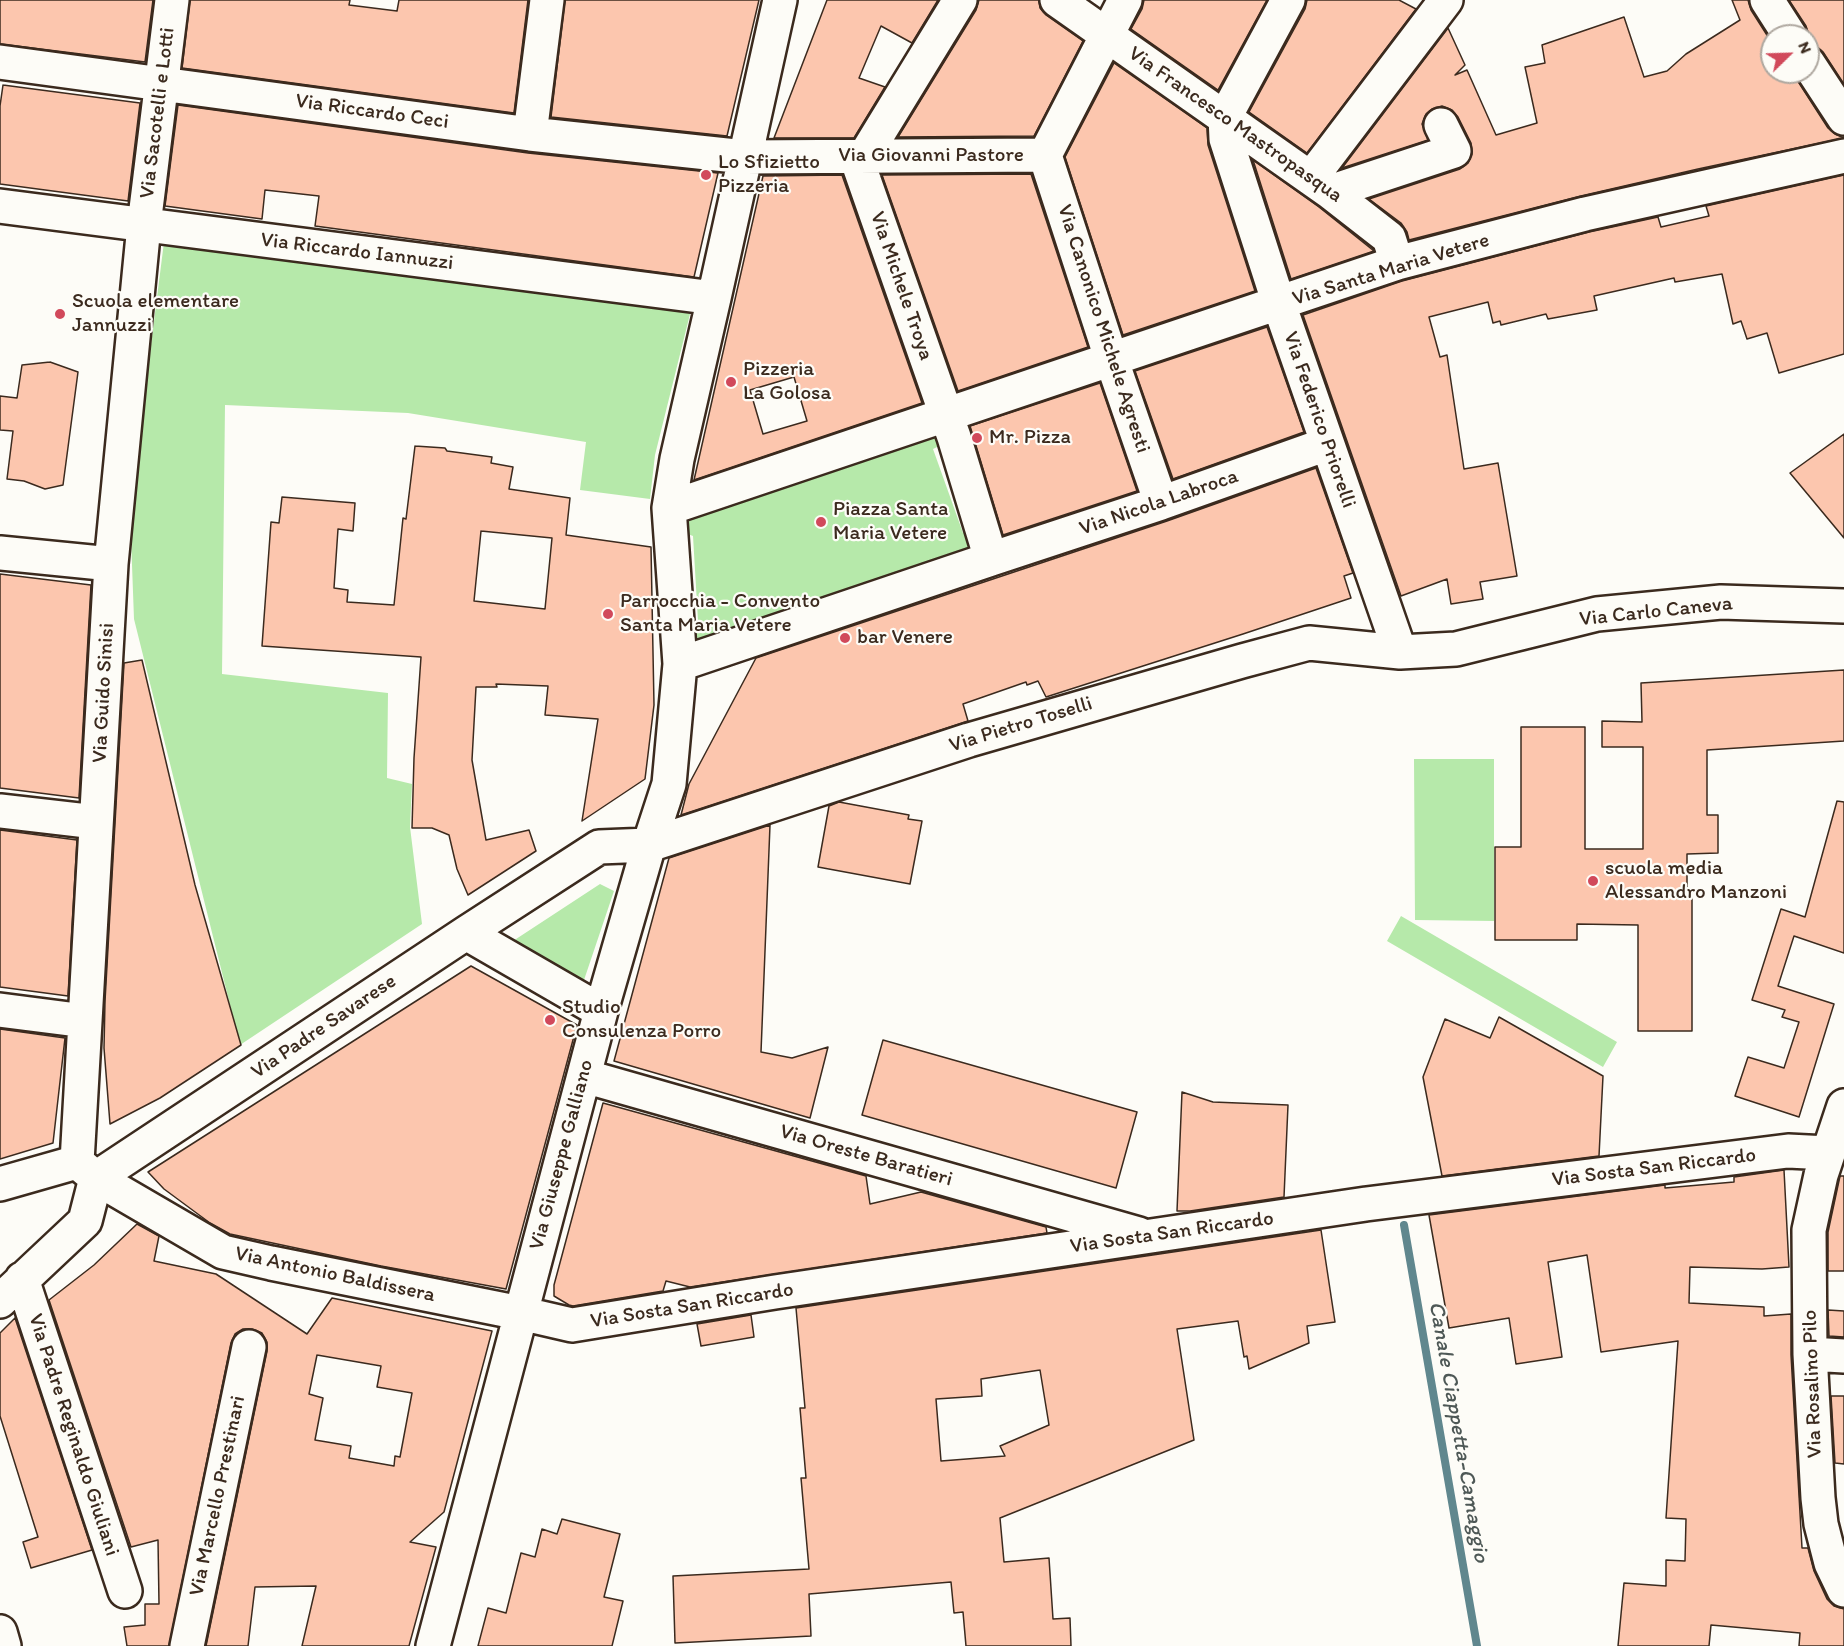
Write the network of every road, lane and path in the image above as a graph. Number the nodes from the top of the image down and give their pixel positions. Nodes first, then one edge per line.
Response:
1 (172, 0) edge
2 (547, 0) edge
3 (780, 0) edge
4 (960, 0) edge
5 (1058, 0) edge
6 (1125, 0) edge
7 (1288, 0) edge
8 (1767, 0) edge
9 (1436, 3) edge
10 (1782, 24) edge
11 (1107, 35) junction
12 (0, 62) edge
13 (1820, 81) edge
14 (162, 83) junction
15 (1225, 117) junction
16 (1844, 118) edge
17 (1441, 125) dead end
18 (530, 134) junction
19 (1045, 155) junction
20 (1844, 156) edge
21 (745, 157) junction
22 (860, 157) junction
23 (1321, 185) junction
24 (0, 206) edge
25 (144, 225) junction
26 (1397, 263) junction
27 (714, 298) junction
28 (1279, 304) junction
29 (1111, 358) junction
30 (946, 415) junction
31 (1327, 444) junction
32 (1161, 503) junction
33 (669, 508) junction
34 (0, 553) edge
35 (991, 559) junction
36 (111, 564) junction
37 (1844, 606) edge
38 (1400, 652) junction
39 (680, 664) junction
40 (0, 811) edge
41 (96, 822) junction
42 (649, 845) junction
43 (466, 933) junction
44 (0, 1010) edge
45 (601, 1011) junction
46 (85, 1021) junction
47 (584, 1076) junction
48 (1844, 1106) edge
49 (1831, 1168) edge
50 (87, 1170) junction
51 (0, 1184) edge
52 (1149, 1236) junction
53 (11, 1290) edge
54 (520, 1313) junction
55 (249, 1347) dead end
56 (1810, 1354) junction
57 (1844, 1356) edge
58 (1844, 1590) edge
59 (125, 1591) dead end
60 (0, 1632) edge
61 (4, 1646) edge
62 (187, 1646) edge
63 (433, 1646) edge

1 - 14 street, Via Sacotelli e Lotti
2 - 18 street
3 - 21 street
4 - 22 street
5 - 11 street, Via Francesco Mastropasqua
6 - 11 street
7 - 15 street
8 - 10 street
9 - 23 street
11 - 15 street, Via Francesco Mastropasqua
11 - 19 street
12 - 14 street, Via Riccardo Ceci
13 - 16 street
14 - 18 street, Via Riccardo Ceci
14 - 25 street, Via Sacotelli e Lotti
15 - 23 street, Via Francesco Mastropasqua
15 - 28 street, Via Federico Priorelli
17 - 23 street
18 - 21 street, Via Riccardo Ceci
19 - 22 street, Via Giovanni Pastore
19 - 29 street, Via Canonico Michele Agresti
20 - 26 street, Via Santa Maria Vetere
21 - 22 street, Via Giovanni Pastore
21 - 27 street
22 - 30 street, Via Michele Troya
23 - 26 street, Via Francesco Mastropasqua
24 - 25 street, Via Riccardo Iannuzzi
25 - 27 street, Via Riccardo Iannuzzi
25 - 36 street, Via Guido Sinisi
26 - 28 street, Via Santa Maria Vetere
27 - 33 street
28 - 29 street, Via Santa Maria Vetere
28 - 31 street, Via Federico Priorelli
29 - 30 street, Via Santa Maria Vetere
29 - 32 street, Via Canonico Michele Agresti
30 - 33 street
30 - 35 street
31 - 32 street, Via Nicola Labroca
31 - 38 street, Via Federico Priorelli
32 - 35 street, Via Nicola Labroca
33 - 39 street
34 - 36 street
35 - 39 street
36 - 41 street, Via Guido Sinisi
37 - 38 street, Via Carlo Caneva
38 - 42 street, Via Pietro Toselli
39 - 42 street, Via Giuseppe Galliano
40 - 41 street
41 - 46 street, Via Guido Sinisi
42 - 43 street, Via Padre Savarese
42 - 45 street, Via Giuseppe Galliano
43 - 45 street
43 - 50 street, Via Padre Savarese
44 - 46 street
45 - 47 street, Via Giuseppe Galliano
46 - 50 street, Via Guido Sinisi
47 - 52 street, Via Oreste Baratieri
47 - 54 street, Via Giuseppe Galliano
48 - 49 street, Via Rosalino Pilo
49 - 52 street, Via Sosta San Riccardo
49 - 56 street, Via Rosalino Pilo
50 - 51 street, Via Padre Savarese
50 - 53 street, Via Guido Sinisi
50 - 54 street, Via Antonio Baldissera
52 - 54 street, Via Sosta San Riccardo
53 - 59 street, Via Padre Reginaldo Giuliani
54 - 63 street, Via Giuseppe Galliano
55 - 62 street, Via Marcello Prestinari
56 - 57 street
56 - 58 street, Via Rosalino Pilo
60 - 61 street

